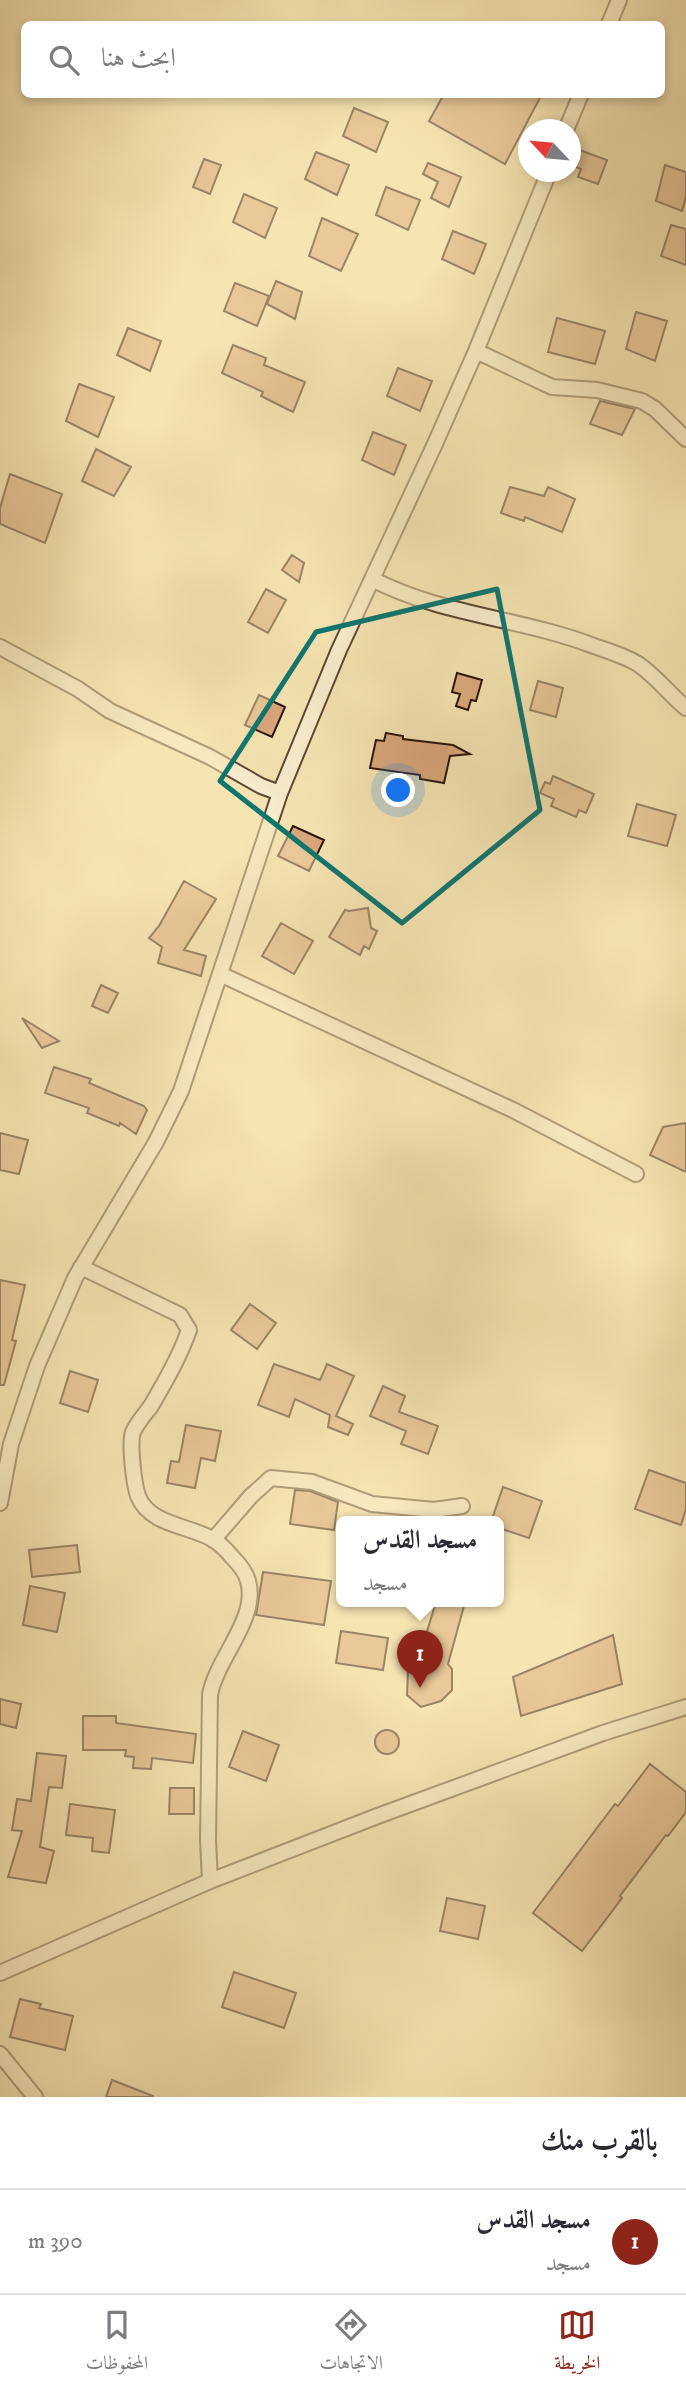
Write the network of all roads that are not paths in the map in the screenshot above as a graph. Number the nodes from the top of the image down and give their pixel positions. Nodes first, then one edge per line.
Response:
1 (619, 0) edge
2 (610, 21) edge
3 (579, 98) edge
4 (571, 119) edge
5 (545, 182) edge
6 (476, 351) junction
7 (686, 439) edge
8 (372, 579) junction
9 (0, 647) edge
10 (686, 708) edge
11 (280, 793) junction
12 (220, 974) junction
13 (636, 1174) dead end
14 (81, 1267) junction
15 (0, 1503) edge
16 (462, 1506) dead end
17 (213, 1540) junction
18 (686, 1707) edge
19 (211, 1881) junction
20 (0, 1973) edge
21 (0, 2054) edge
22 (35, 2097) edge

1 - 2 street
3 - 4 street
5 - 6 street
6 - 7 street
6 - 8 street
8 - 10 street
8 - 11 street
9 - 11 street
11 - 12 street
12 - 13 street
12 - 14 street
14 - 15 street
14 - 17 street
16 - 17 street
17 - 19 street
18 - 19 street
19 - 20 street
21 - 22 street

